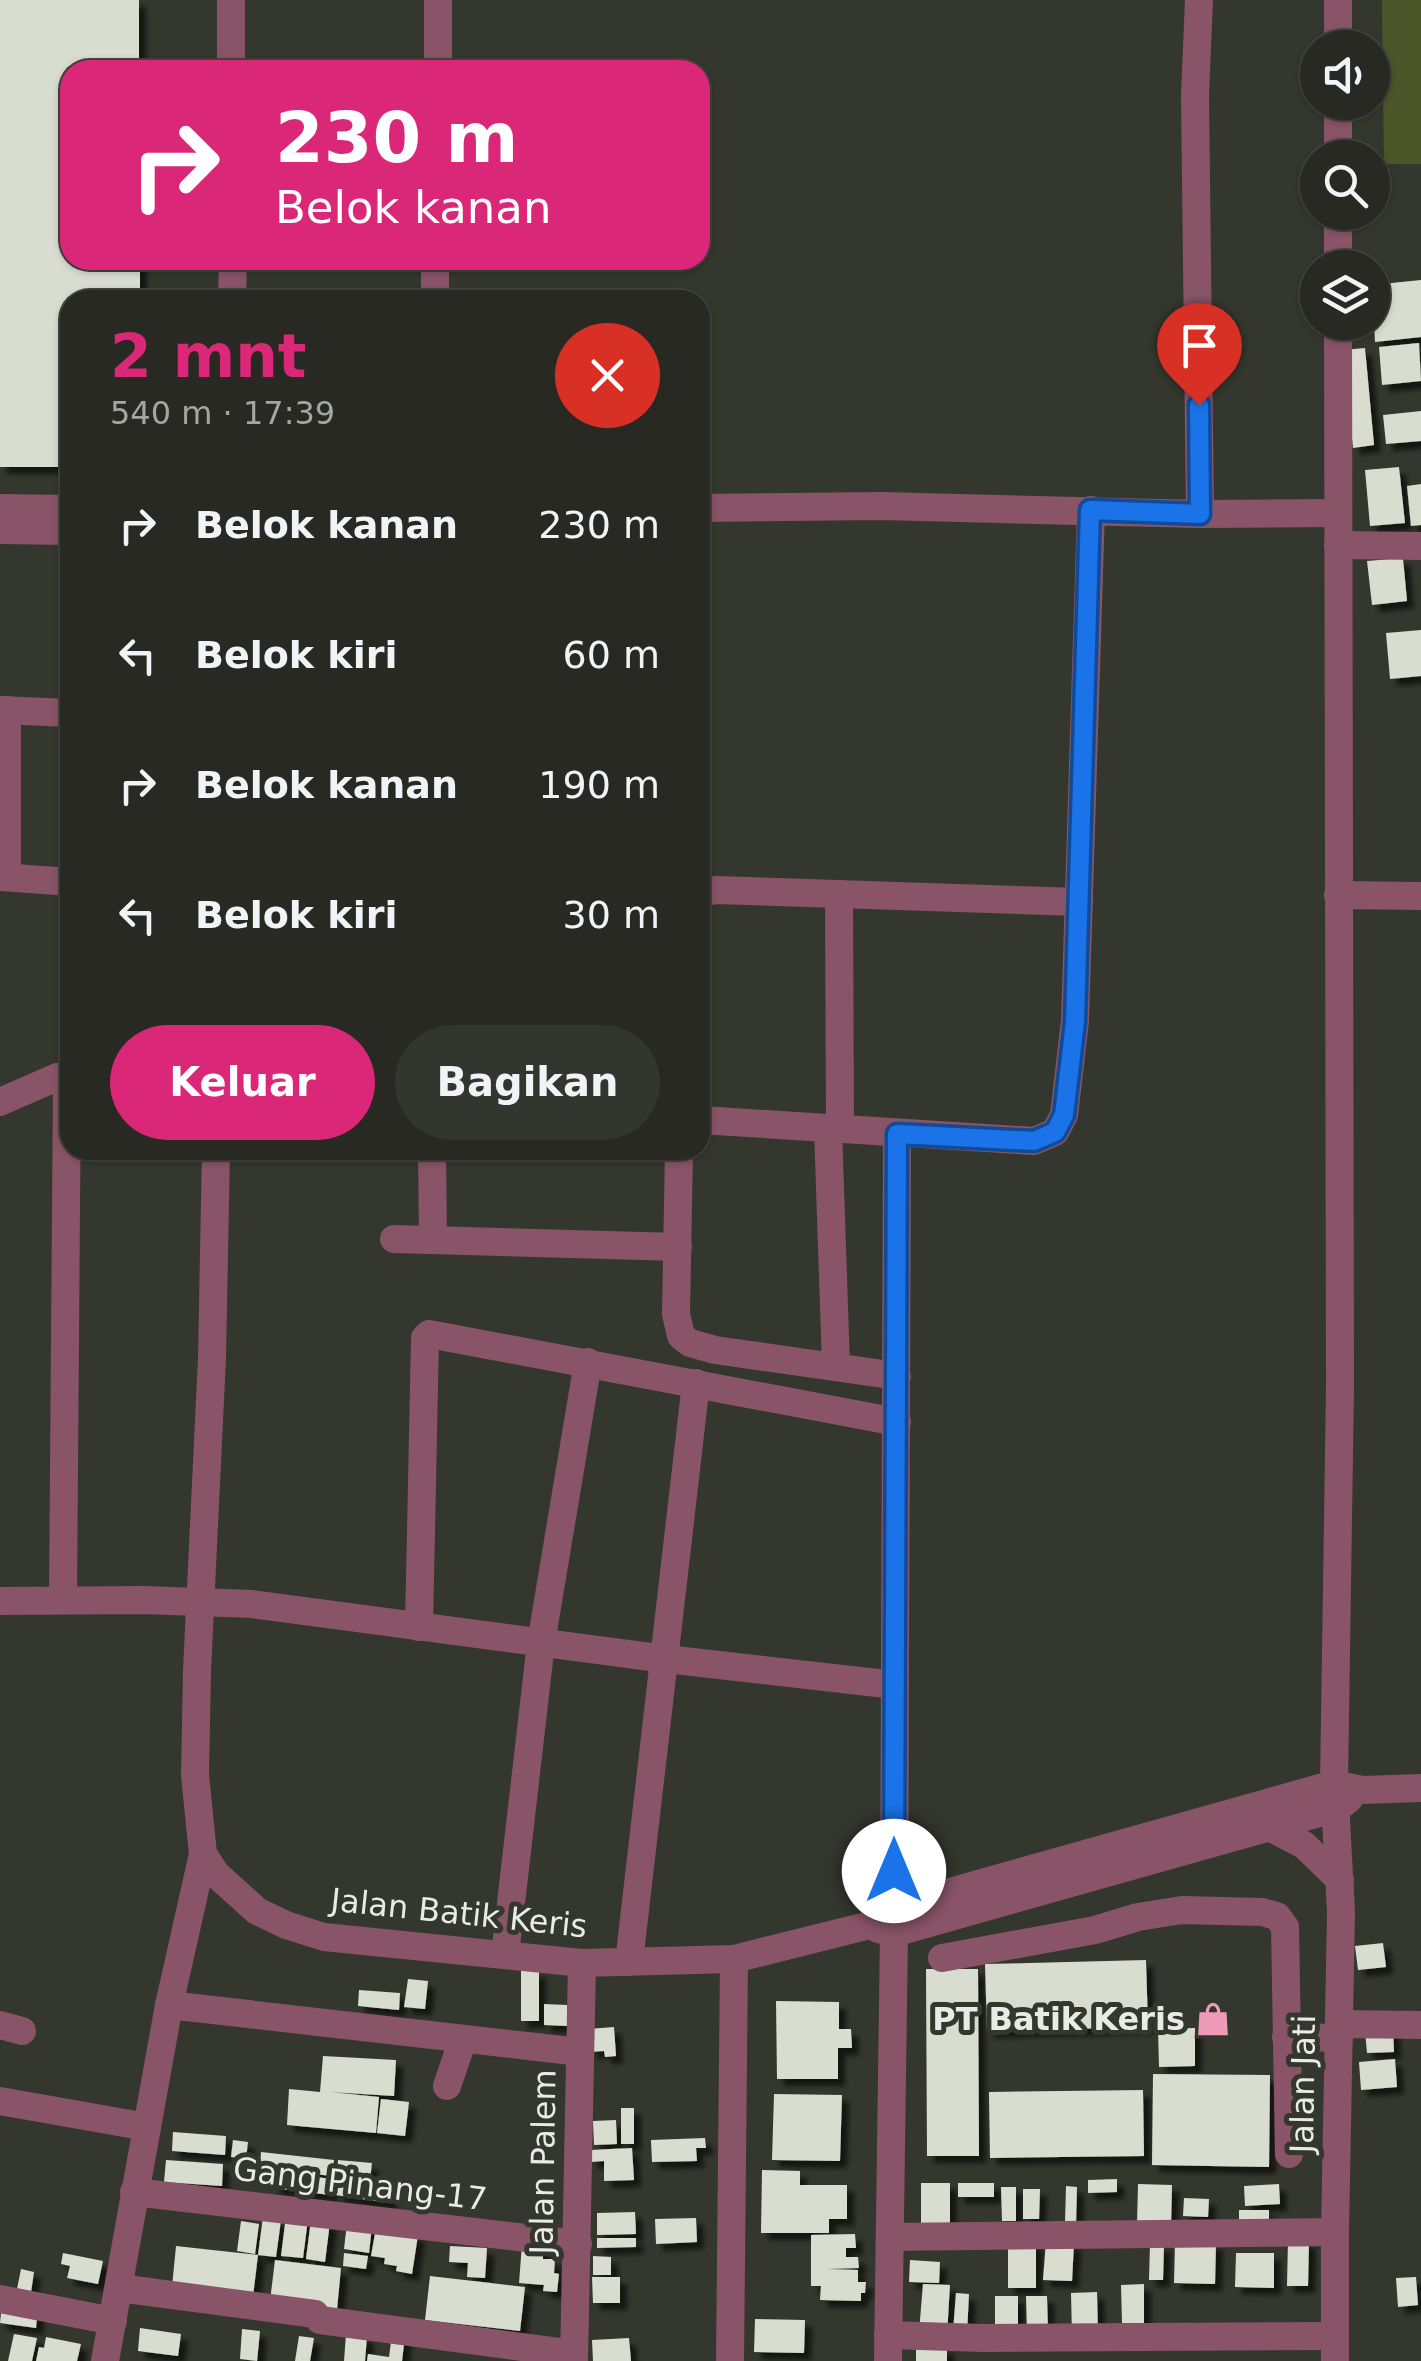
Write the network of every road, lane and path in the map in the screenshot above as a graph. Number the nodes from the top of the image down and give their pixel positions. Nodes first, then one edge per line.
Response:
1 (230, 0) edge
2 (438, 0) edge
3 (1199, 0) edge
4 (1338, 0) edge
5 (1338, 30) edge
6 (231, 60) edge
7 (438, 60) edge
8 (1338, 340) edge
9 (0, 508) edge
10 (710, 508) edge
11 (1090, 510) junction
12 (1338, 513) junction
13 (1200, 514) junction
14 (60, 520) edge
15 (60, 520) edge
16 (0, 530) edge
17 (1338, 545) junction
18 (1421, 546) edge
19 (4, 710) edge
20 (60, 713) edge
21 (4, 877) edge
22 (60, 881) edge
23 (710, 891) edge
24 (839, 894) junction
25 (1338, 894) junction
26 (1421, 896) edge
27 (1080, 902) junction
28 (60, 1077) edge
29 (0, 1102) edge
30 (710, 1121) edge
31 (834, 1128) junction
32 (897, 1134) junction
33 (67, 1160) edge
34 (216, 1160) edge
35 (432, 1160) edge
36 (679, 1160) edge
37 (394, 1240) dead end
38 (433, 1240) junction
39 (678, 1247) junction
40 (588, 1362) junction
41 (836, 1366) junction
42 (896, 1376) junction
43 (696, 1383) junction
44 (897, 1422) junction
45 (63, 1600) junction
46 (0, 1601) edge
47 (200, 1601) junction
48 (419, 1628) junction
49 (541, 1643) junction
50 (666, 1659) junction
51 (895, 1685) junction
52 (1421, 1788) edge
53 (1344, 1794) junction
54 (1268, 1828) junction
55 (1156, 1846) junction
56 (203, 1854) junction
57 (1340, 1880) junction
58 (885, 1922) junction
59 (505, 1954) junction
60 (942, 1958) dead end
61 (734, 1959) junction
62 (629, 1962) junction
63 (582, 1964) junction
64 (169, 2005) junction
65 (1421, 2025) edge
66 (1339, 2031) junction
67 (1286, 2037) junction
68 (463, 2038) junction
69 (580, 2052) junction
70 (447, 2086) dead end
71 (0, 2101) edge
72 (147, 2127) junction
73 (1290, 2154) dead end
74 (134, 2192) junction
75 (1334, 2232) junction
76 (890, 2237) junction
77 (578, 2244) junction
78 (119, 2288) junction
79 (0, 2298) edge
80 (113, 2320) junction
81 (888, 2348) edge
82 (1335, 2348) edge
83 (574, 2358) edge
84 (106, 2361) edge
85 (730, 2361) edge

1 - 6 street
2 - 7 street
3 - 13 street
4 - 5 street
8 - 12 street, Jalan Jati
9 - 14 street
10 - 11 street
11 - 13 street
11 - 27 street
12 - 13 street
12 - 17 street, Jalan Jati
15 - 16 street
17 - 18 street
17 - 25 street, Jalan Jati
19 - 20 street
19 - 21 street
21 - 22 street
23 - 24 street
24 - 27 street
24 - 31 street
25 - 26 street
25 - 53 street, Jalan Jati
27 - 32 street
28 - 29 street
30 - 31 street
31 - 32 street
31 - 41 street
32 - 42 street
33 - 45 street
34 - 47 street
35 - 38 street
36 - 39 street
37 - 38 street
38 - 39 street
39 - 41 street
40 - 43 street
40 - 48 street
40 - 49 street
41 - 42 street
42 - 44 street
43 - 44 street
43 - 50 street
44 - 51 street
45 - 46 street
45 - 47 street
47 - 48 street
47 - 56 street
48 - 49 street
49 - 50 street
49 - 59 street
50 - 51 street
50 - 62 street
51 - 58 street
52 - 53 street
53 - 54 street
53 - 55 street
53 - 57 street, Jalan Jati
54 - 55 street
54 - 57 street
55 - 58 street, Jalan Batik Keris
56 - 59 street, Jalan Batik Keris
56 - 64 street
57 - 66 street, Jalan Jati
58 - 61 street, Jalan Batik Keris
58 - 76 street
59 - 63 street, Jalan Batik Keris
60 - 67 street
61 - 62 street, Jalan Batik Keris
61 - 85 street
62 - 63 street, Jalan Batik Keris
63 - 69 street, Jalan Palem
64 - 68 street
64 - 72 street
65 - 66 street
66 - 67 street
66 - 75 street, Jalan Jati
67 - 73 street
68 - 69 street
68 - 70 street
69 - 77 street, Jalan Palem
71 - 72 street
72 - 74 street
74 - 77 street, Gang Pinang-17
74 - 78 street
75 - 76 street
75 - 82 street, Jalan Jati
76 - 81 street
77 - 83 street, Jalan Palem
78 - 80 street
78 - 83 street
79 - 80 street
80 - 84 street
81 - 82 street

